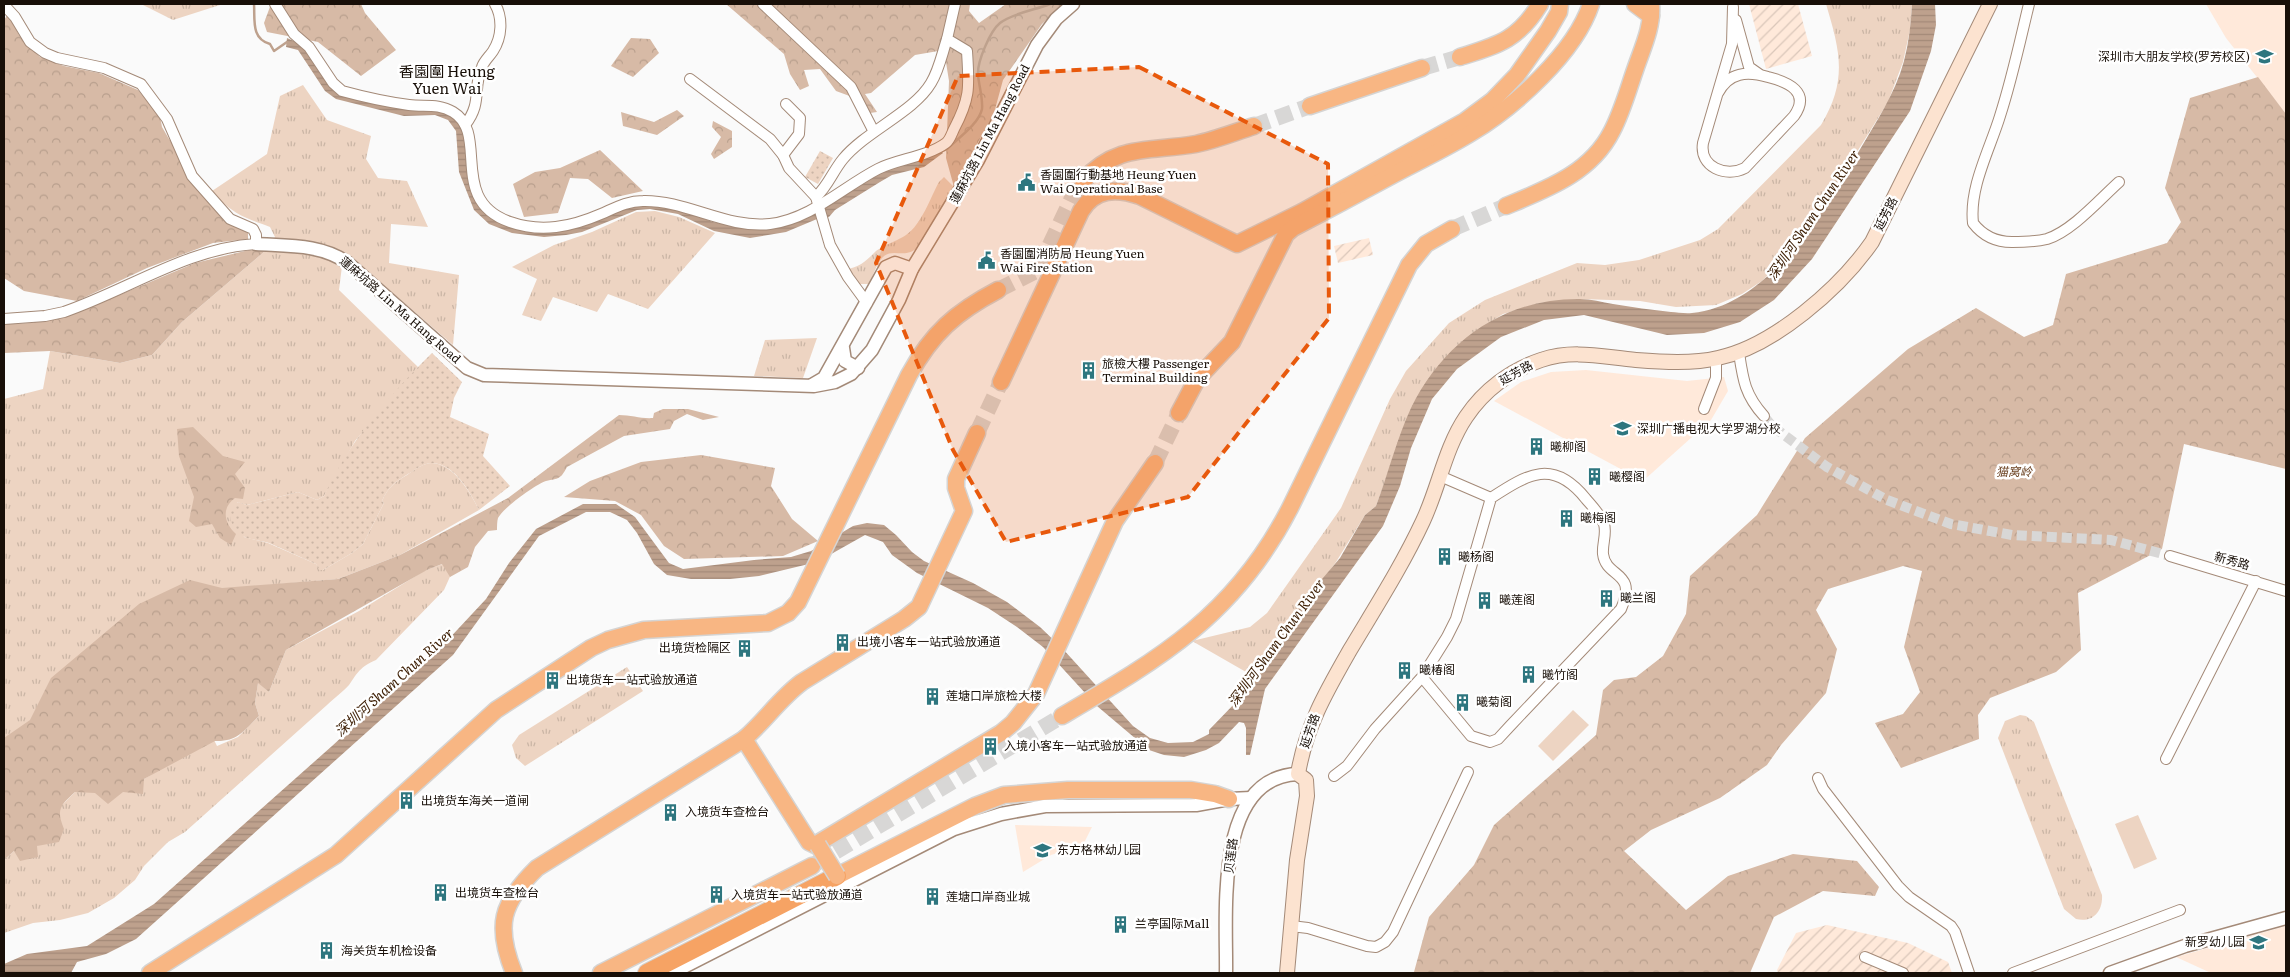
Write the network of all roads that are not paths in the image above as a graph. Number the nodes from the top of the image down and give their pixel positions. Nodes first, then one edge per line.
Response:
1 (275, 4) edge
2 (495, 4) edge
3 (763, 4) edge
4 (955, 4) edge
5 (1073, 4) edge
6 (1540, 4) edge
7 (1560, 4) edge
8 (1591, 4) edge
9 (1635, 4) edge
10 (1990, 4) edge
11 (2029, 4) edge
12 (1732, 5) edge
13 (4, 6) edge
14 (1651, 10) edge
15 (947, 39) junction
16 (1460, 56) tunnel mouth
17 (1422, 68) tunnel mouth
18 (1760, 75) junction
19 (690, 80) dead end
20 (1718, 93) junction
21 (786, 104) dead end
22 (1310, 106) tunnel mouth
23 (1496, 106) junction
24 (465, 125) junction
25 (1254, 126) tunnel mouth
26 (874, 130) junction
27 (783, 155) junction
28 (1083, 181) tunnel mouth
29 (2119, 182) dead end
30 (818, 204) junction
31 (1506, 206) tunnel mouth
32 (1452, 229) tunnel mouth
33 (256, 244) junction
34 (912, 269) junction
35 (994, 292) tunnel mouth
36 (867, 303) junction
37 (4, 319) edge
38 (842, 348) junction
39 (1739, 353) junction
40 (1716, 359) junction
41 (858, 368) junction
42 (1001, 382) tunnel mouth
43 (808, 386) junction
44 (1704, 409) dead end
45 (1179, 413) tunnel mouth
46 (1764, 416) tunnel mouth
47 (977, 433) tunnel mouth
48 (1155, 463) tunnel mouth
49 (1440, 476) junction
50 (1490, 498) junction
51 (2170, 556) tunnel mouth
52 (2256, 581) junction
53 (2286, 591) edge
54 (1422, 677) junction
55 (1062, 716) tunnel mouth
56 (744, 738) junction
57 (2166, 760) dead end
58 (1468, 772) dead end
59 (1298, 774) junction
60 (1334, 776) dead end
61 (1818, 778) dead end
62 (1229, 798) junction
63 (1251, 798) junction
64 (818, 845) junction
65 (812, 866) tunnel mouth
66 (837, 876) junction
67 (2180, 910) dead end
68 (2286, 918) edge
69 (1292, 926) junction
70 (1865, 957) dead end
71 (150, 973) edge
72 (514, 973) edge
73 (601, 973) edge
74 (647, 973) edge
75 (672, 973) edge
76 (1226, 973) edge
77 (1287, 973) edge
78 (1903, 973) edge
79 (1969, 973) edge
80 (2013, 973) edge
81 (2110, 973) edge

1 - 24 street
2 - 24 street
3 - 26 street
4 - 15 street
5 - 34 street, 蓮麻坑路 Lin Ma Hang Road
6 - 16 highway
7 - 23 highway
8 - 23 highway
9 - 14 highway
10 - 39 main road, 延芳路
11 - 29 street
12 - 18 street
12 - 20 street
13 - 33 street
14 - 31 highway
15 - 26 street
15 - 30 street
17 - 22 highway
18 - 20 street
18 - 20 street
19 - 27 street
21 - 27 street
23 - 42 highway
23 - 45 highway
24 - 30 street
25 - 28 highway
26 - 30 street
27 - 30 street
30 - 36 street
32 - 55 highway
33 - 37 street, 蓮麻坑路 Lin Ma Hang Road
33 - 43 street, 蓮麻坑路 Lin Ma Hang Road
34 - 36 street
34 - 41 street, 蓮麻坑路 Lin Ma Hang Road
35 - 71 highway
36 - 38 street
38 - 41 street
38 - 43 street
39 - 40 main road, 延芳路
39 - 46 street
40 - 44 street
40 - 49 main road, 延芳路
41 - 43 street, 蓮麻坑路 Lin Ma Hang Road
47 - 56 highway
48 - 64 highway
49 - 50 street
49 - 59 main road, 延芳路
50 - 54 street
50 - 54 street
51 - 52 street, 新秀路
52 - 53 street, 新秀路
52 - 57 street
54 - 60 street
56 - 64 highway
56 - 72 highway
58 - 69 street
59 - 63 street, 贝莲路
59 - 69 main road
61 - 79 street
62 - 63 street
62 - 66 highway
62 - 75 street
63 - 76 street, 贝莲路
64 - 66 highway, bridge
65 - 73 highway
66 - 74 highway
67 - 80 street
68 - 81 street
69 - 77 main road
70 - 78 street

